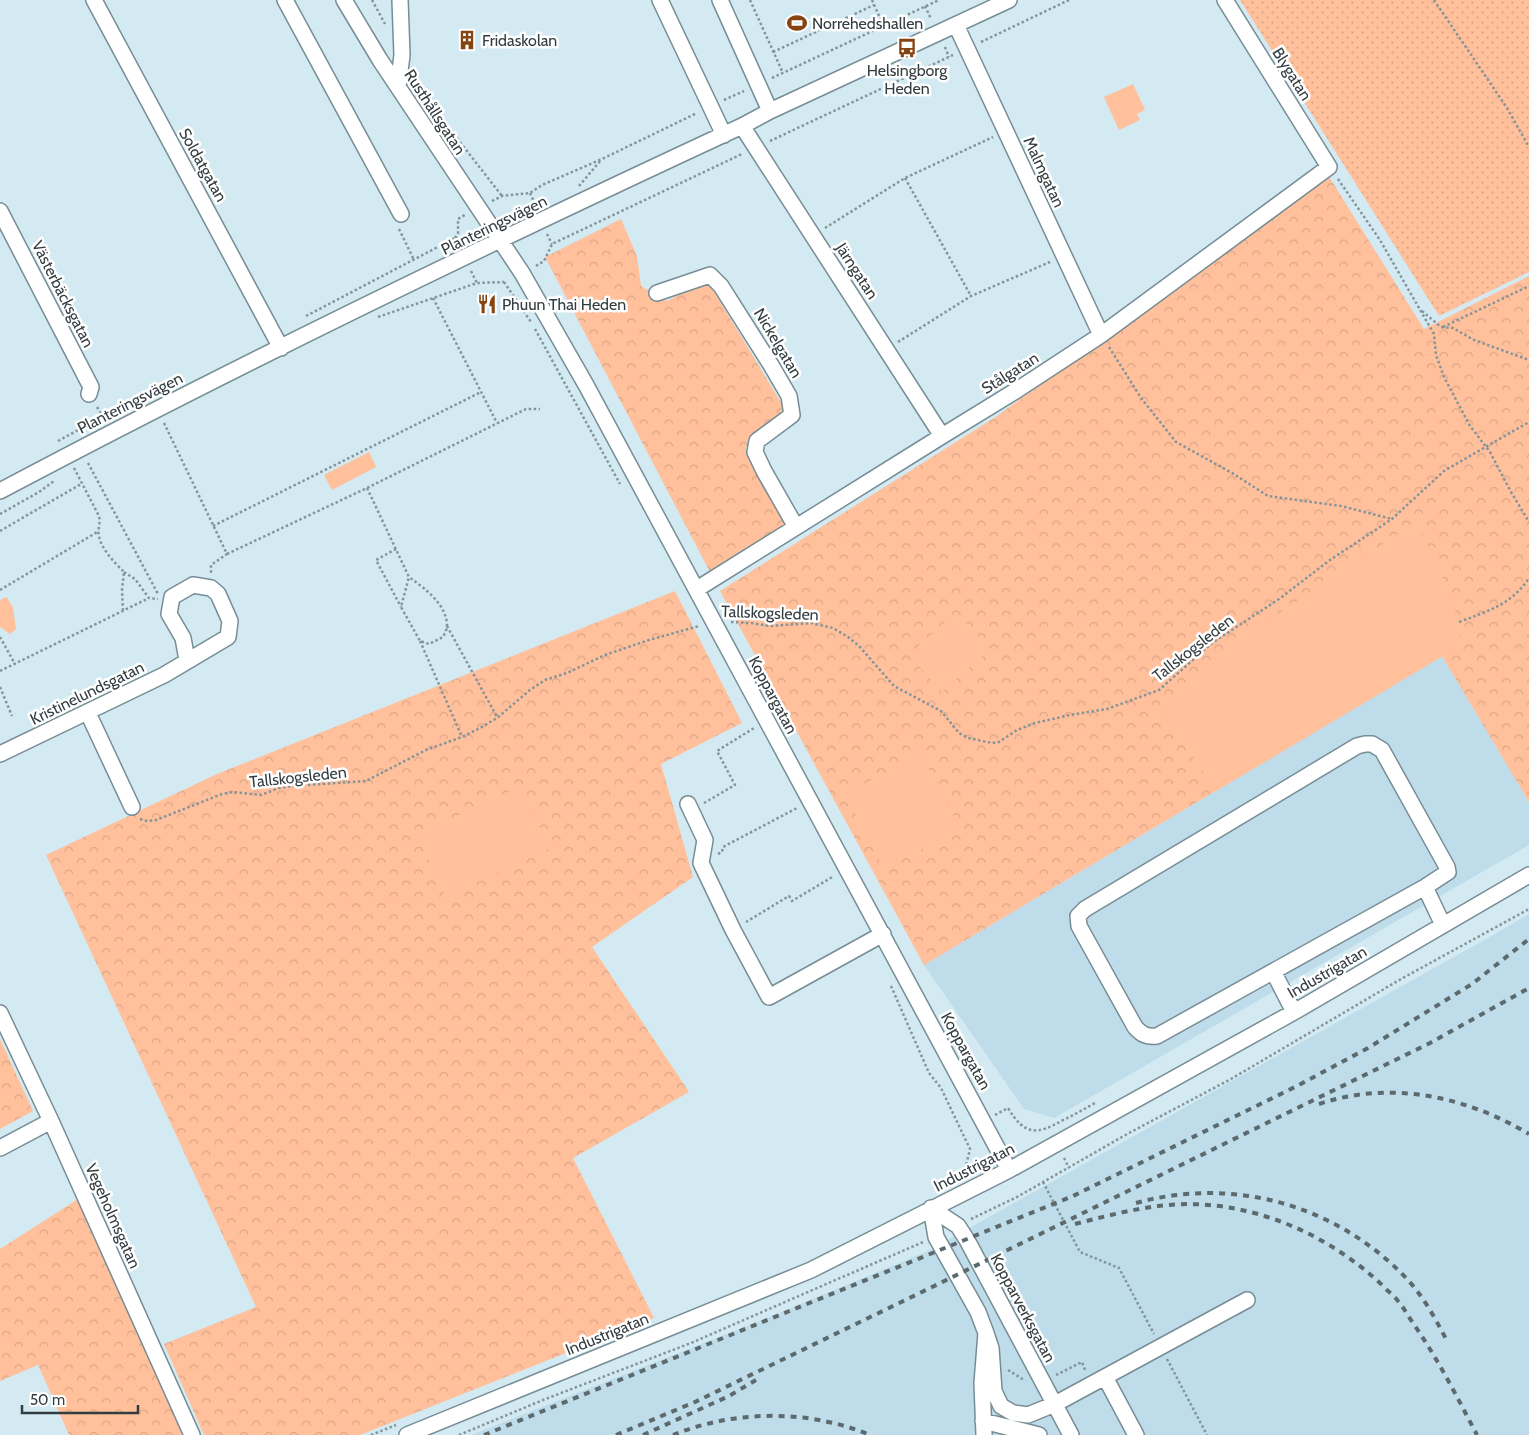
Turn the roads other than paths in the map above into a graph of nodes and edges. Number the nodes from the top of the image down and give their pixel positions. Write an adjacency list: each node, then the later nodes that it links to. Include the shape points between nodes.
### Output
1 (94, 0): 20 (street, Soldatgatan)
2 (285, 0): 16 (street)
3 (344, 0): 10 (street, Rusthållsgatan)
4 (400, 0): 10 (street, via 402,55)
5 (660, 0): 13 (street)
6 (720, 0): 11 (street)
7 (1009, 0): 9 (street, Planteringsvägen)
8 (1225, 0): 14 (street, Blygatan)
9 (956, 25): 11 (street, Planteringsvägen); 19 (street, Malmgatan)
10 (398, 87): 17 (street, Rusthållsgatan)
11 (770, 110): 12 (street, Planteringsvägen)
12 (742, 126): 13 (street, Planteringsvägen); 22 (street, Järngatan)
13 (724, 135): 17 (street, Planteringsvägen)
14 (1329, 167): 19 (street, Stålgatan)
15 (0, 211): 21 (street, Västerbäcksgatan, via 91,387)
16 (401, 214)
17 (501, 240): 20 (street, Planteringsvägen); 25 (street, Koppargatan, via 582,376)
18 (657, 293): 24 (street, Nickelgatan, via 710,275 722,286 771,365 789,396 792,415 758,441 755,452)
19 (1101, 335): 22 (street, Stålgatan)
20 (280, 348): 23 (street, Planteringsvägen)
21 (89, 394)
22 (942, 436): 24 (street, Stålgatan)
23 (0, 491)
24 (796, 527): 25 (street, Stålgatan)
25 (696, 590): 34 (street, Koppargatan)
26 (188, 660): 26 (street, Kristinelundsgatan, via 228,637 230,620 218,594 211,588 193,584 172,597 168,614 183,638); 27 (street, Kristinelundsgatan)
27 (88, 713): 28 (street, Kristinelundsgatan); 29 (street)
28 (0, 754)
29 (132, 807)
30 (689, 807): 34 (street, via 705,840 702,863 769,997)
31 (1529, 875): 33 (street, Industrigatan)
32 (1425, 887): 33 (street); 35 (street); 35 (street, via 1445,875 1447,867 1382,750 1365,744 1078,916 1079,926 1135,1027 1147,1036 1158,1036)
33 (1443, 926): 36 (street, Industrigatan)
34 (883, 934): 40 (street, Koppargatan)
35 (1274, 972): 36 (street)
36 (1294, 1012): 40 (street, Industrigatan)
37 (0, 1013): 38 (street, Vegeholmsgatan)
38 (51, 1121): 39 (street); 48 (street, Vegeholmsgatan)
39 (0, 1148)
40 (1010, 1170): 41 (street, Industrigatan)
41 (931, 1208): 43 (street, via 936,1237 978,1312); 45 (street, Kopparverksgatan, via 958,1226 967,1240); 47 (street, Industrigatan, via 811,1270)
42 (1247, 1300): 44 (street)
43 (986, 1333): 45 (street, via 994,1391 1001,1406 1013,1413 1028,1415); 46 (street, via 982,1383)
44 (1105, 1377): 45 (street); 51 (street)
45 (1054, 1404): 50 (street, Kopparverksgatan)
46 (984, 1428): 49 (street)
47 (402, 1430)
48 (192, 1435)
49 (1039, 1435)
50 (1071, 1435)
51 (1136, 1435)

